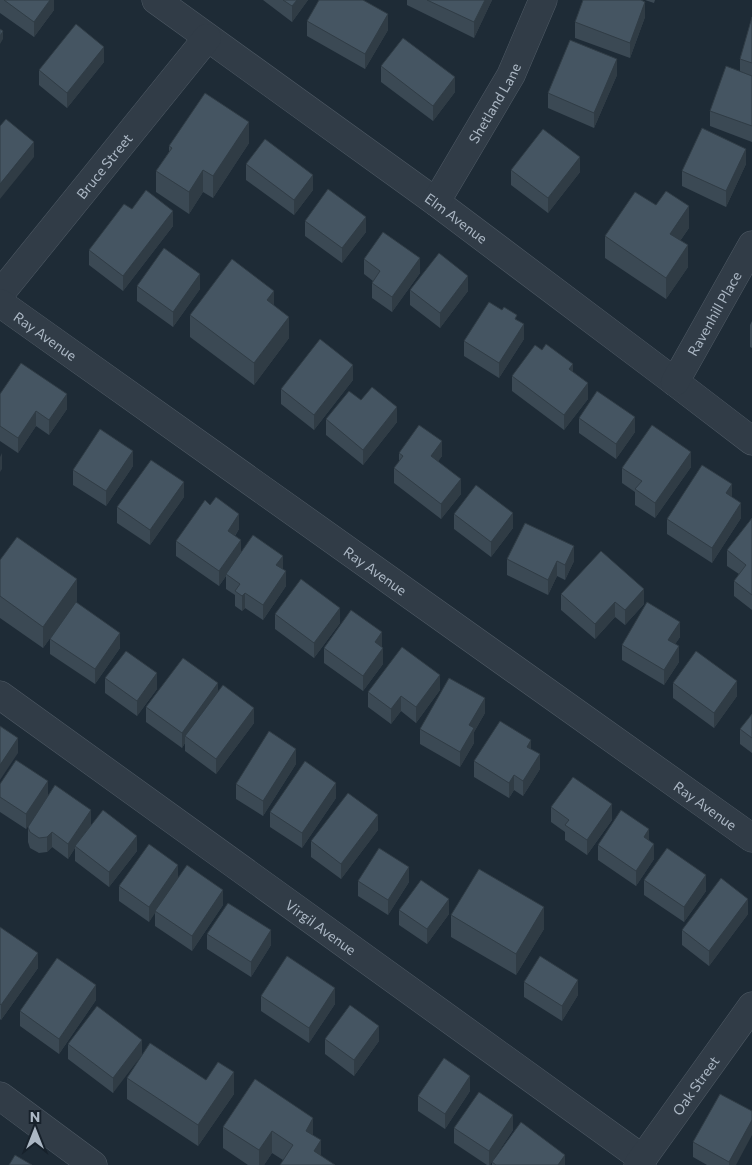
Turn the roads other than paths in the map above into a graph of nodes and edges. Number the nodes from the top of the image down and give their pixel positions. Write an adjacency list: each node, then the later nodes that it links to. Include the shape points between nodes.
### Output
1 (156, 0): 3 (street, Elm Avenue)
2 (543, 0): 4 (street, Shetland Lane, via 511,74)
3 (207, 38): 4 (street, Elm Avenue); 6 (street, Bruce Street)
4 (436, 202): 8 (street, Elm Avenue)
5 (752, 245): 8 (street, Ravenhill Place)
6 (0, 294)
7 (0, 303): 11 (street, Ray Avenue)
8 (675, 382): 9 (street, Elm Avenue)
9 (752, 442)
10 (0, 695): 14 (street, Virgil Avenue)
11 (752, 838)
12 (752, 1006): 14 (street, Oak Street)
13 (0, 1096): 15 (street)
14 (640, 1162)
15 (93, 1165)

